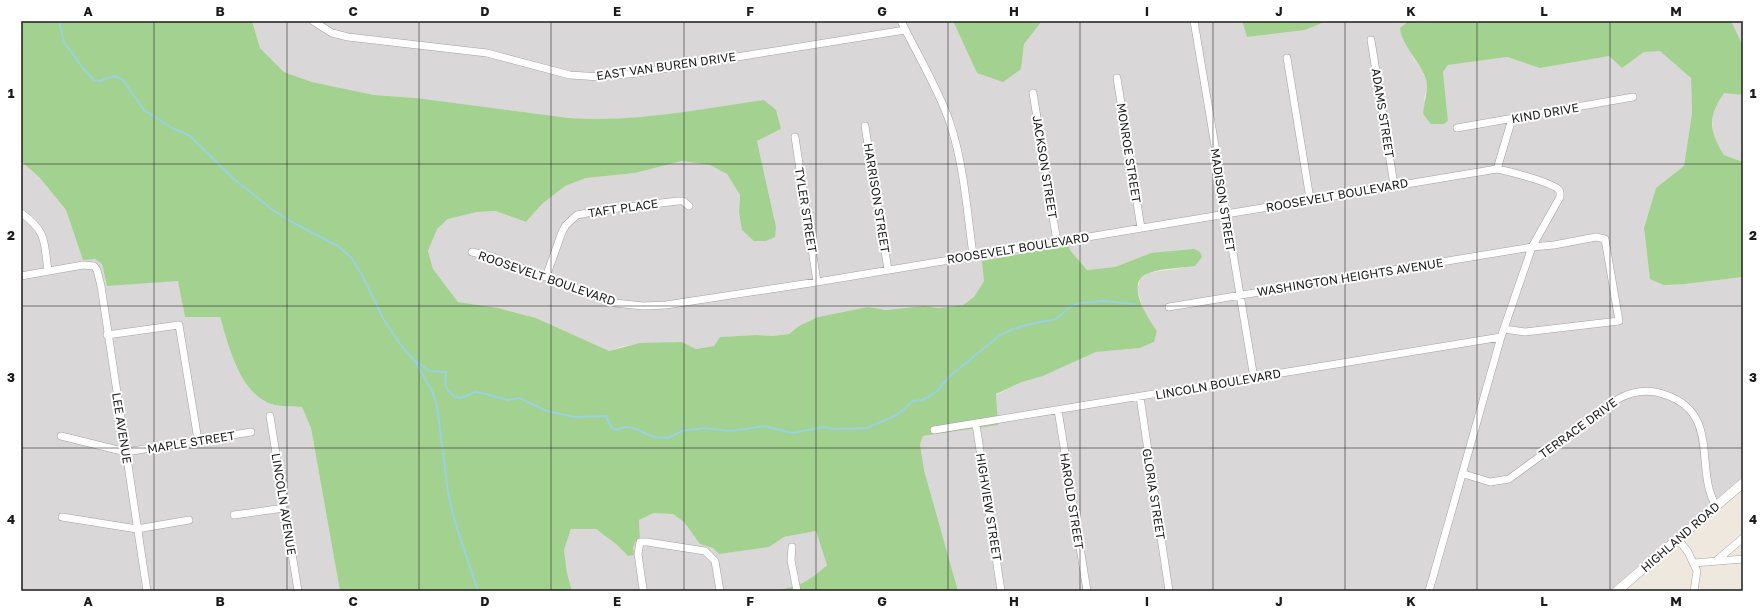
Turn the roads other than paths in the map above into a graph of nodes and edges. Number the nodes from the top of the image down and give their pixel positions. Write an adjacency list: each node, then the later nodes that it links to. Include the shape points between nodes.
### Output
1 (313, 21): 4 (street, EAST VAN BUREN DRIVE, via 332,33 348,38 487,52 570,75 590,77 637,73)
2 (901, 21): 4 (street)
3 (1194, 21): 19 (street, MADISON STREET)
4 (905, 30): 24 (street, via 943,106 954,136)
5 (1371, 40): 15 (street, ADAMS STREET)
6 (1287, 58): 16 (street)
7 (1117, 78): 20 (street, MONROE STREET)
8 (1033, 93): 21 (street, JACKSON STREET)
9 (1633, 97): 10 (street, KIND DRIVE)
10 (1512, 119): 12 (street, KIND DRIVE); 14 (street)
11 (865, 126): 25 (street, HARRISON STREET)
12 (1457, 128)
13 (795, 137): 29 (street, TYLER STREET)
14 (1497, 169): 15 (street, ROOSEVELT BOULEVARD); 22 (street, ROOSEVELT BOULEVARD, via 1553,186 1560,192 1560,197)
15 (1394, 185): 16 (street, ROOSEVELT BOULEVARD)
16 (1310, 199): 19 (street, ROOSEVELT BOULEVARD)
17 (689, 206): 28 (street, TAFT PLACE, via 683,201 678,201 577,215 566,224)
18 (21, 213): 26 (street, via 40,229)
19 (1226, 215): 20 (street, ROOSEVELT BOULEVARD); 30 (street, MADISON STREET)
20 (1141, 228): 21 (street, ROOSEVELT BOULEVARD)
21 (1057, 242): 24 (street, ROOSEVELT BOULEVARD)
22 (1532, 247): 30 (street, WASHINGTON HEIGHTS AVENUE); 32 (street); 32 (street, WASHINGTON HEIGHTS AVENUE, via 1596,237 1604,240 1619,321 1525,332)
23 (472, 252): 28 (street, ROOSEVELT BOULEVARD)
24 (974, 255): 25 (street, ROOSEVELT BOULEVARD)
25 (888, 270): 29 (street, ROOSEVELT BOULEVARD)
26 (48, 271): 27 (street); 33 (street, LEE AVENUE, via 83,265 94,266 101,286)
27 (21, 276)
28 (546, 277): 29 (street, ROOSEVELT BOULEVARD, via 615,302 643,306 666,305)
29 (817, 282)
30 (1239, 295): 31 (street, WASHINGTON HEIGHTS AVENUE); 35 (street, MADISON STREET)
31 (1169, 307)
32 (1504, 329): 34 (street)
33 (107, 335): 43 (street, via 179,325); 44 (street, LEE AVENUE)
34 (1501, 337): 35 (street, LINCOLN BOULEVARD); 45 (street)
35 (1254, 378): 36 (street, LINCOLN BOULEVARD)
36 (1140, 398): 37 (street, LINCOLN BOULEVARD); 66 (street, GLORIA STREET)
37 (1058, 410): 39 (street, LINCOLN BOULEVARD); 65 (street, HAROLD STREET)
38 (270, 416): 48 (street, LINCOLN AVENUE)
39 (976, 424): 40 (street, LINCOLN BOULEVARD); 64 (street, HIGHVIEW STREET)
40 (934, 430)
41 (251, 432): 43 (street, MAPLE STREET)
42 (61, 436): 44 (street, MAPLE STREET)
43 (198, 440): 44 (street, MAPLE STREET)
44 (126, 452): 52 (street, LEE AVENUE)
45 (1464, 474): 47 (street, TERRACE DRIVE, via 1490,482 1509,478 1618,399 1636,392 1656,392 1680,401 1699,423 1705,446 1709,492); 67 (street)
46 (1743, 483): 47 (street, HIGHLAND ROAD)
47 (1716, 506): 54 (street, HIGHLAND ROAD)
48 (284, 508): 49 (street); 61 (street, LINCOLN AVENUE)
49 (234, 515)
50 (62, 517): 52 (street)
51 (189, 520): 52 (street)
52 (137, 529): 60 (street, LEE AVENUE)
53 (1743, 538): 57 (street)
54 (1678, 539): 58 (street); 68 (street, HIGHLAND ROAD)
55 (792, 547): 63 (street, via 791,560)
56 (1743, 559): 57 (street)
57 (1717, 560): 58 (street)
58 (1694, 563): 69 (street, via 1697,573)
59 (643, 589): 62 (street, via 638,554 640,542 705,551 715,561)
60 (147, 591)
61 (298, 591)
62 (720, 591)
63 (797, 591)
64 (1002, 591)
65 (1087, 591)
66 (1169, 591)
67 (1429, 591)
68 (1617, 591)
69 (1694, 591)

